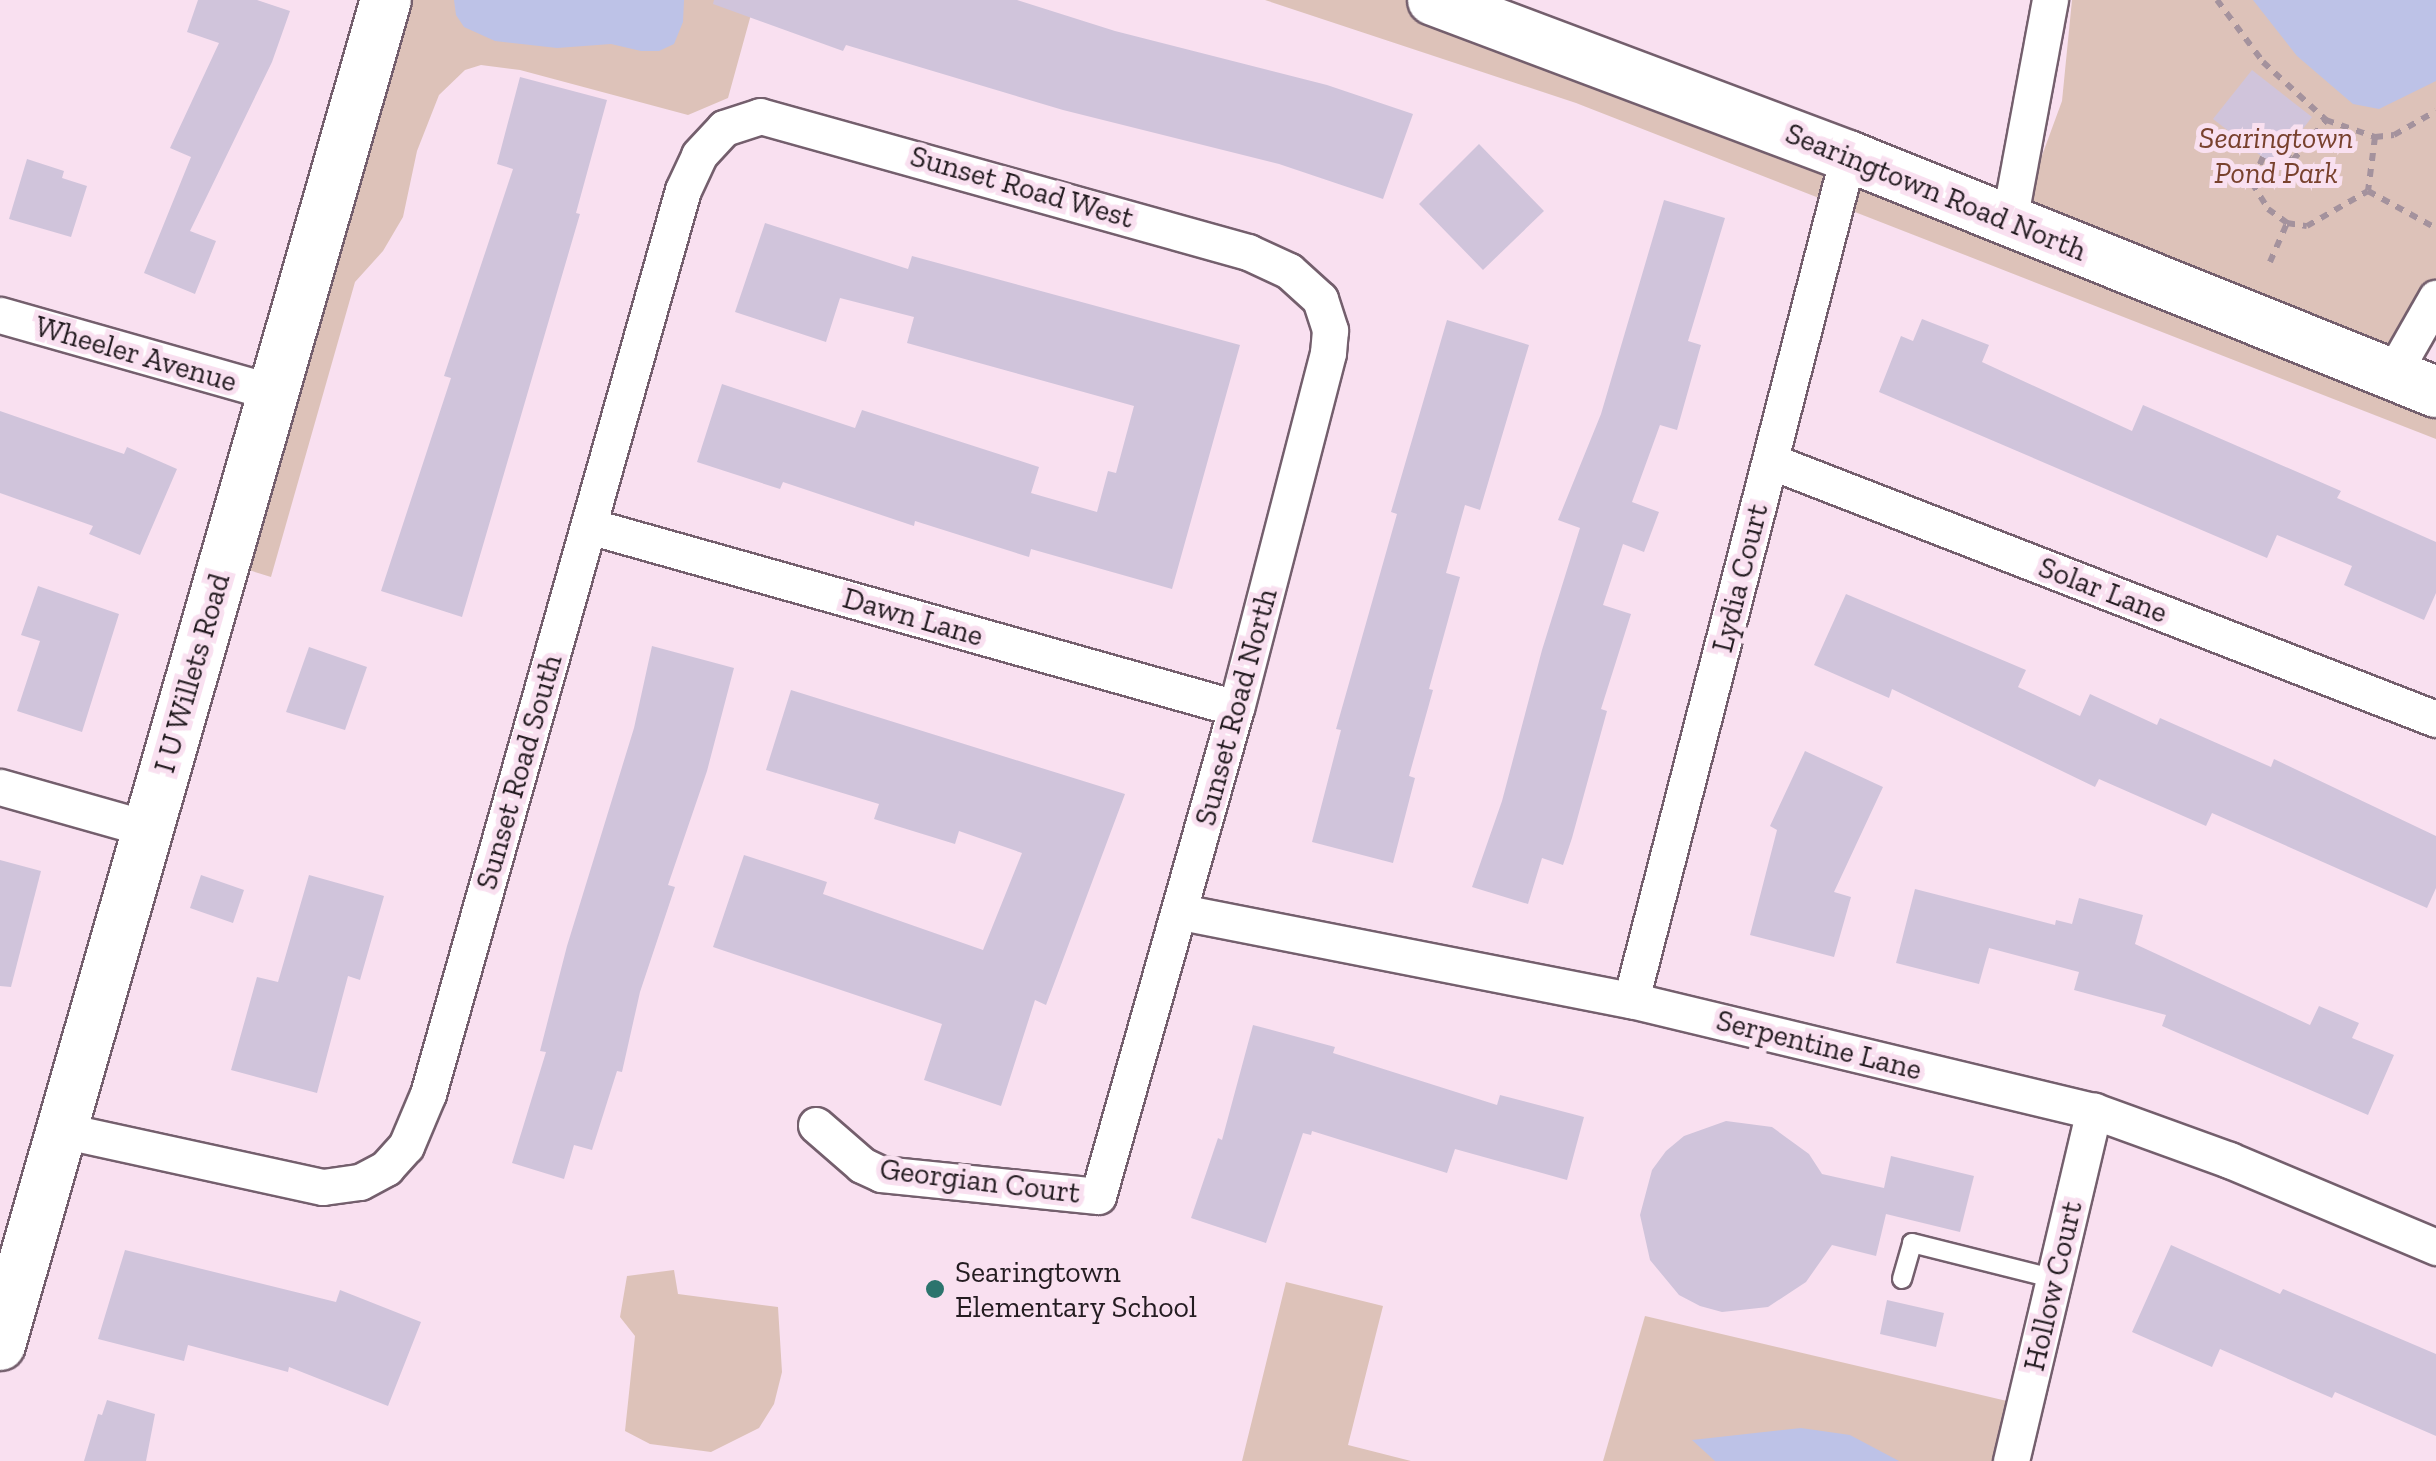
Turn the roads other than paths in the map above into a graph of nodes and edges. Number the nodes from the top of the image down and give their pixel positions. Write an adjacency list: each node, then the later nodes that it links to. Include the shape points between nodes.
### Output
1 (386, 0): 11 (main road, I U Willets Road)
2 (1433, 0): 5 (main road, Searingtown Road North)
3 (2050, 0): 6 (street)
4 (796, 123): 7 (street, Sunset Road West); 13 (street, Sunset Road South, via 742,120 724,128 700,155 683,190)
5 (1848, 156): 6 (main road, Searingtown Road North); 12 (street, Lydia Court)
6 (2010, 220): 10 (main road, Searingtown Road North)
7 (1248, 252): 14 (street, Sunset Road North, via 1289,271 1320,299 1330,330)
8 (2436, 298): 10 (street)
9 (0, 315): 11 (street, Wheeler Avenue)
10 (2414, 383)
11 (272, 392): 17 (main road, I U Willets Road)
12 (1770, 461): 15 (street, Solar Lane); 19 (street, Lydia Court)
13 (589, 526): 14 (street, Dawn Lane); 22 (street, Sunset Road South, via 422,1115 406,1146 360,1182 323,1186)
14 (1236, 708): 18 (street, Sunset Road North)
15 (2436, 718)
16 (0, 787): 17 (street)
17 (148, 829): 22 (main road, I U Willets Road)
18 (1181, 912): 19 (street, Serpentine Lane); 23 (street, Sunset Road North)
19 (1631, 1000): 20 (street, Serpentine Lane)
20 (2094, 1111): 24 (street, Serpentine Lane); 27 (street, Hollow Court)
21 (816, 1125): 23 (street, Georgian Court, via 882,1174)
22 (60, 1130): 25 (main road, I U Willets Road)
23 (1098, 1196)
24 (2436, 1247)
25 (12, 1258): 28 (main road, I U Willets Road)
26 (1902, 1278): 27 (lane, via 1912,1243)
27 (2055, 1278): 29 (street, Hollow Court)
28 (0, 1345)
29 (2011, 1461)

